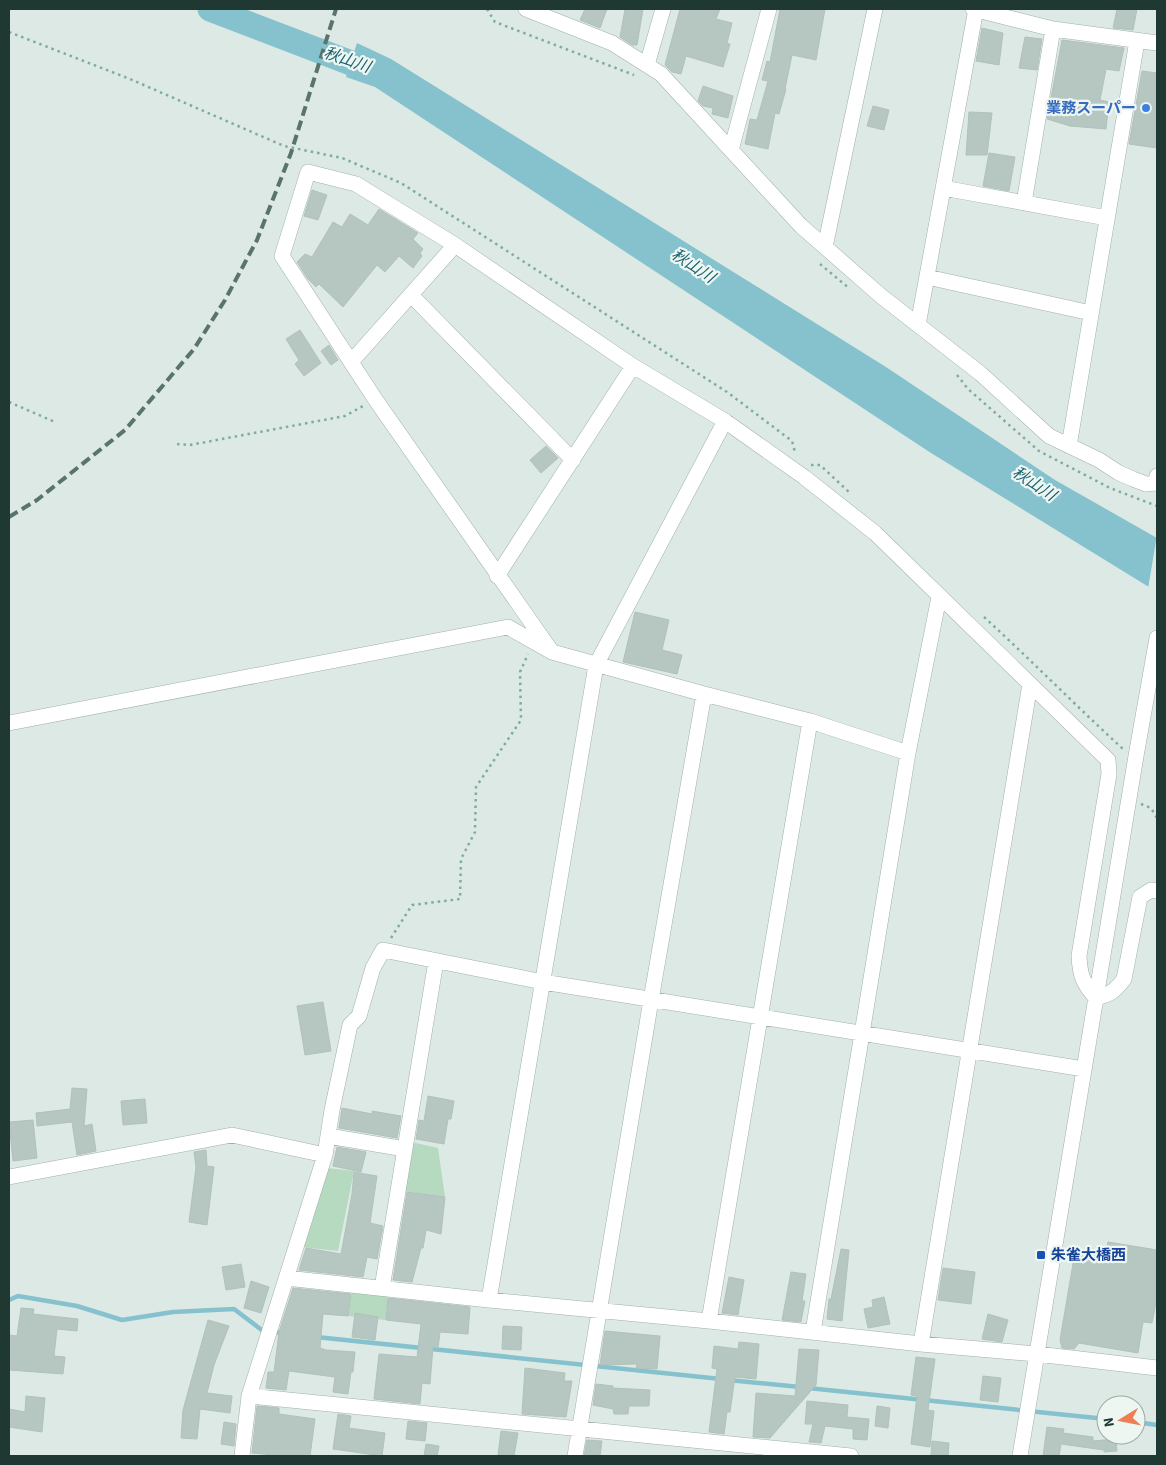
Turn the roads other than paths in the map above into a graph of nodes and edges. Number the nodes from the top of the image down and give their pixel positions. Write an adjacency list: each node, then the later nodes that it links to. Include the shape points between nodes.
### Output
1 (526, 9): 9 (street, via 612,43)
2 (663, 9): 9 (street)
3 (769, 9): 10 (street)
4 (875, 9): 15 (street)
5 (975, 9): 6 (street); 11 (street)
6 (1053, 29): 7 (street); 12 (street)
7 (1137, 41): 8 (street); 13 (street)
8 (1157, 43)
9 (644, 71): 10 (street, via 661,74)
10 (731, 150): 15 (street, via 801,226)
11 (943, 188): 12 (street); 16 (street)
12 (1024, 203): 13 (street)
13 (1107, 218): 18 (street)
14 (455, 245): 17 (street); 20 (street, via 356,184 308,172 282,256); 21 (street)
15 (825, 247): 19 (street)
16 (927, 277): 18 (street); 19 (street)
17 (412, 295): 20 (street); 24 (street)
18 (1091, 313): 23 (street)
19 (918, 325): 23 (street, via 981,374 1049,436)
20 (351, 362): 26 (street)
21 (633, 366): 22 (street); 24 (street)
22 (725, 421): 27 (street, via 875,533); 30 (street)
23 (1069, 446): 25 (street, via 1146,484 1156,483)
24 (573, 460): 26 (street)
25 (1157, 476)
26 (497, 576): 29 (street)
27 (939, 597): 31 (street); 35 (street)
28 (1157, 638): 39 (street)
29 (552, 652): 30 (street); 34 (street, via 508,627)
30 (596, 665): 32 (street); 38 (street)
31 (1030, 684): 39 (street, via 1108,760 1109,774 1079,956 1080,972); 43 (street)
32 (704, 694): 33 (street); 40 (street)
33 (810, 721): 35 (street); 41 (street)
34 (9, 723)
35 (908, 753): 42 (street)
36 (1157, 891): 39 (street, via 1151,890 1140,897 1124,979 1116,990)
37 (436, 961): 38 (street); 45 (street, via 383,950 373,968 360,1016 350,1025); 46 (street)
38 (542, 982): 40 (street); 51 (street)
39 (1096, 998): 44 (street)
40 (651, 1000): 41 (street); 52 (street)
41 (760, 1016): 42 (street); 53 (street)
42 (863, 1033): 43 (street); 54 (street)
43 (968, 1051): 44 (street); 55 (street)
44 (1084, 1069): 56 (street)
45 (328, 1136): 46 (street); 47 (street)
46 (405, 1149): 50 (street)
47 (325, 1155): 48 (street, via 232,1135); 49 (street)
48 (9, 1177)
49 (286, 1278): 50 (street); 58 (street)
50 (382, 1288): 51 (street)
51 (489, 1300): 52 (street)
52 (600, 1311): 53 (street); 59 (street)
53 (709, 1321): 54 (street)
54 (813, 1332): 55 (street)
55 (920, 1344): 56 (street)
56 (1037, 1354): 57 (street); 63 (street)
57 (1157, 1368)
58 (249, 1396): 59 (street); 60 (street)
59 (580, 1428): 61 (street); 62 (street)
60 (242, 1456)
61 (575, 1456)
62 (851, 1456)
63 (1020, 1456)

